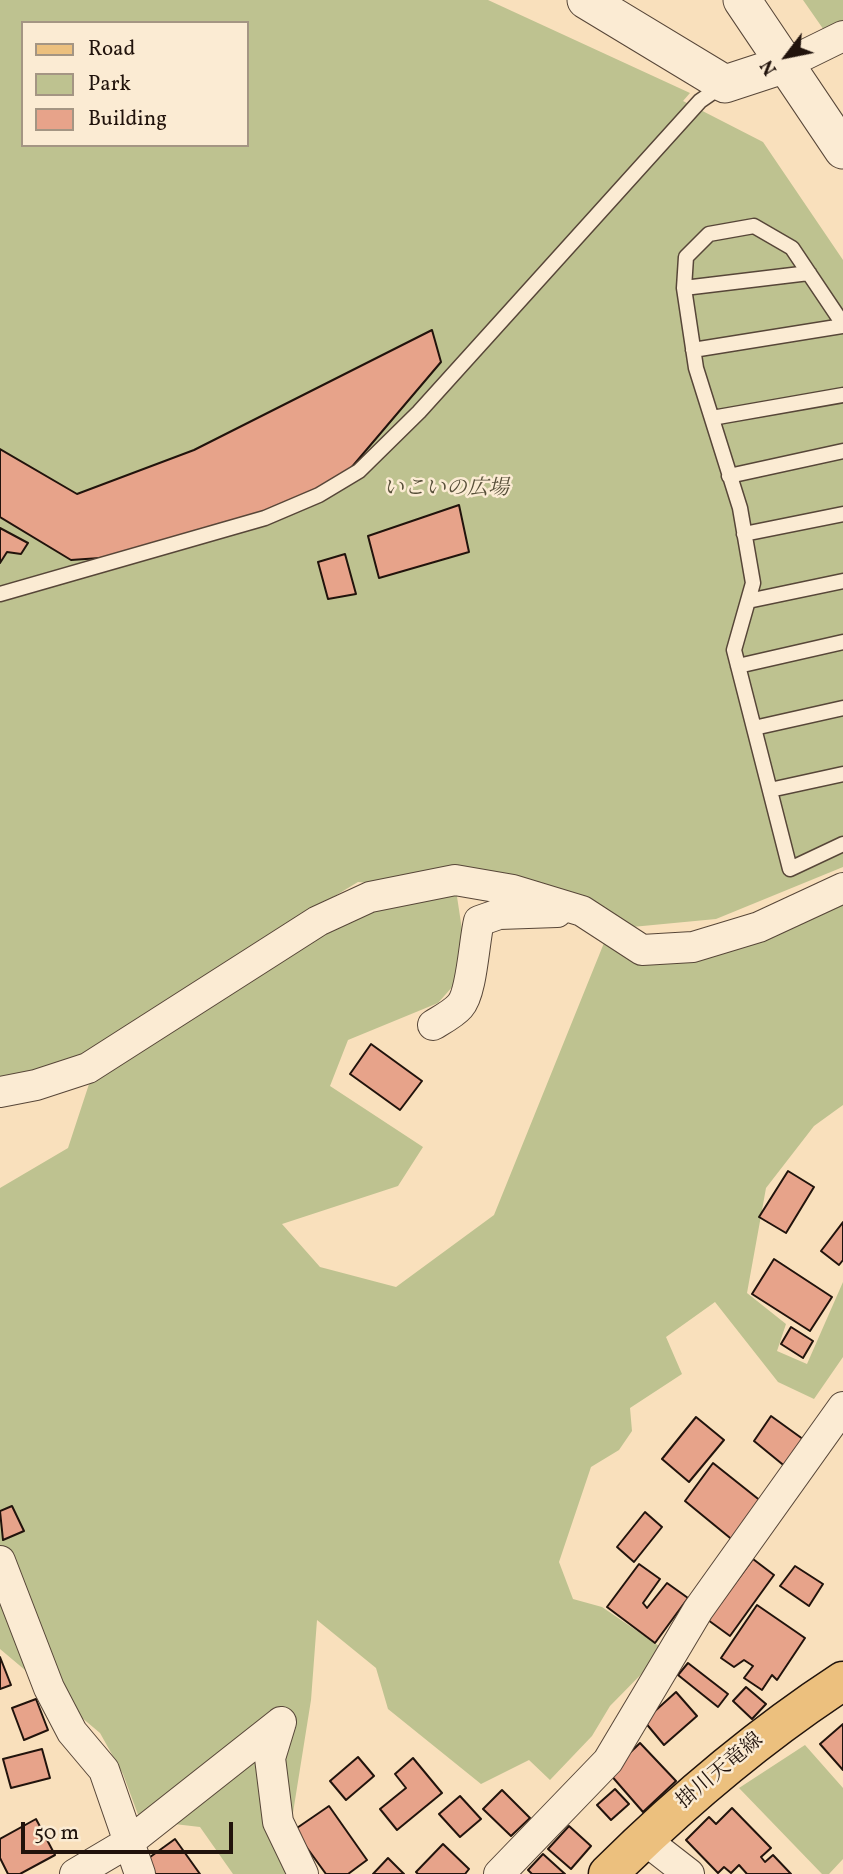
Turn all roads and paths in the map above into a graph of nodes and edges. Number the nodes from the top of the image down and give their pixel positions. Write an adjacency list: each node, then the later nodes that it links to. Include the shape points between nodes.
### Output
1 (586, 0): 5 (street)
2 (742, 0): 4 (street)
3 (843, 36): 4 (street)
4 (786, 64): 5 (street); 6 (street)
5 (725, 84): 18 (lane, via 701,101 419,412 359,471 319,495 265,518)
6 (843, 150)
7 (809, 273): 8 (lane); 8 (lane, via 792,248 754,226 709,234 687,257); 9 (lane)
8 (684, 288): 10 (lane)
9 (843, 325): 10 (lane)
10 (693, 349): 12 (lane)
11 (843, 396): 12 (lane)
12 (712, 418): 14 (lane)
13 (843, 451): 14 (lane)
14 (729, 476): 16 (lane)
15 (843, 514): 16 (lane)
16 (744, 534): 19 (lane, via 753,583)
17 (843, 581): 19 (lane)
18 (0, 594)
19 (748, 601): 21 (lane, via 734,650)
20 (843, 642): 21 (lane)
21 (738, 666): 23 (lane)
22 (843, 708): 23 (lane)
23 (754, 728): 25 (lane)
24 (843, 774): 25 (lane)
25 (770, 790): 26 (lane, via 790,869)
26 (843, 844)
27 (843, 888): 28 (street, via 759,927 693,947 642,950)
28 (582, 911): 29 (street, via 499,914 478,921 472,979 461,1006); 30 (street, via 513,890 455,880 370,897 318,921 88,1068)
29 (433, 1026)
30 (0, 1092)
31 (843, 1407): 36 (street, via 698,1610 608,1761)
32 (0, 1561): 35 (street, via 49,1688 72,1732 104,1770)
33 (843, 1681): 34 (main road, 掛川天竜線, via 717,1773)
34 (644, 1839): 40 (main road, 掛川天竜線); 41 (street)
35 (129, 1842): 37 (street); 38 (street); 39 (street, via 281,1722 270,1758 278,1822)
36 (511, 1870)
37 (75, 1874)
38 (140, 1874)
39 (303, 1874)
40 (608, 1874)
41 (689, 1874)

